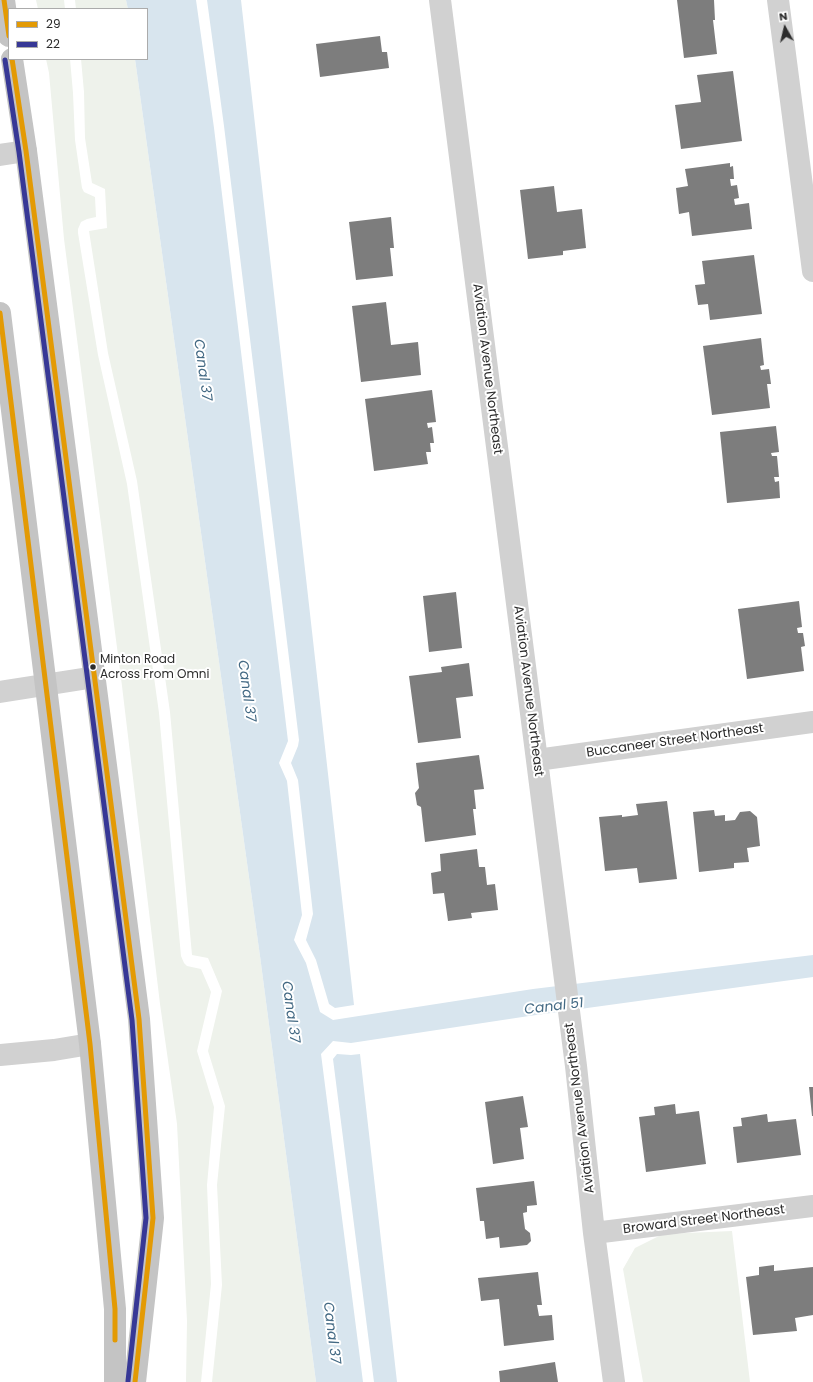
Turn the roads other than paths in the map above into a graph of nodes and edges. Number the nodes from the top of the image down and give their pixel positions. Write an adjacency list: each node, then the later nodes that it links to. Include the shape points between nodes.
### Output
1 (4, 0): 4 (main road)
2 (440, 0): 14 (street, Aviation Avenue Northeast)
3 (778, 0): 8 (street)
4 (8, 29)
5 (12, 60): 6 (main road)
6 (26, 151): 7 (street); 10 (main road)
7 (0, 155)
8 (813, 271)
9 (0, 313): 11 (main road)
10 (95, 677): 11 (street); 20 (main road, via 139,1019 153,1218)
11 (46, 685): 12 (street); 15 (main road)
12 (0, 692)
13 (813, 722): 14 (street, Buccaneer Street Northeast)
14 (537, 760): 18 (street, Aviation Avenue Northeast, via 575,1058)
15 (90, 1044): 16 (street); 19 (main road, via 115,1309)
16 (0, 1055)
17 (813, 1206): 18 (street, Broward Street Northeast)
18 (594, 1233): 21 (street, Aviation Avenue Northeast)
19 (115, 1382)
20 (135, 1382)
21 (614, 1382)

